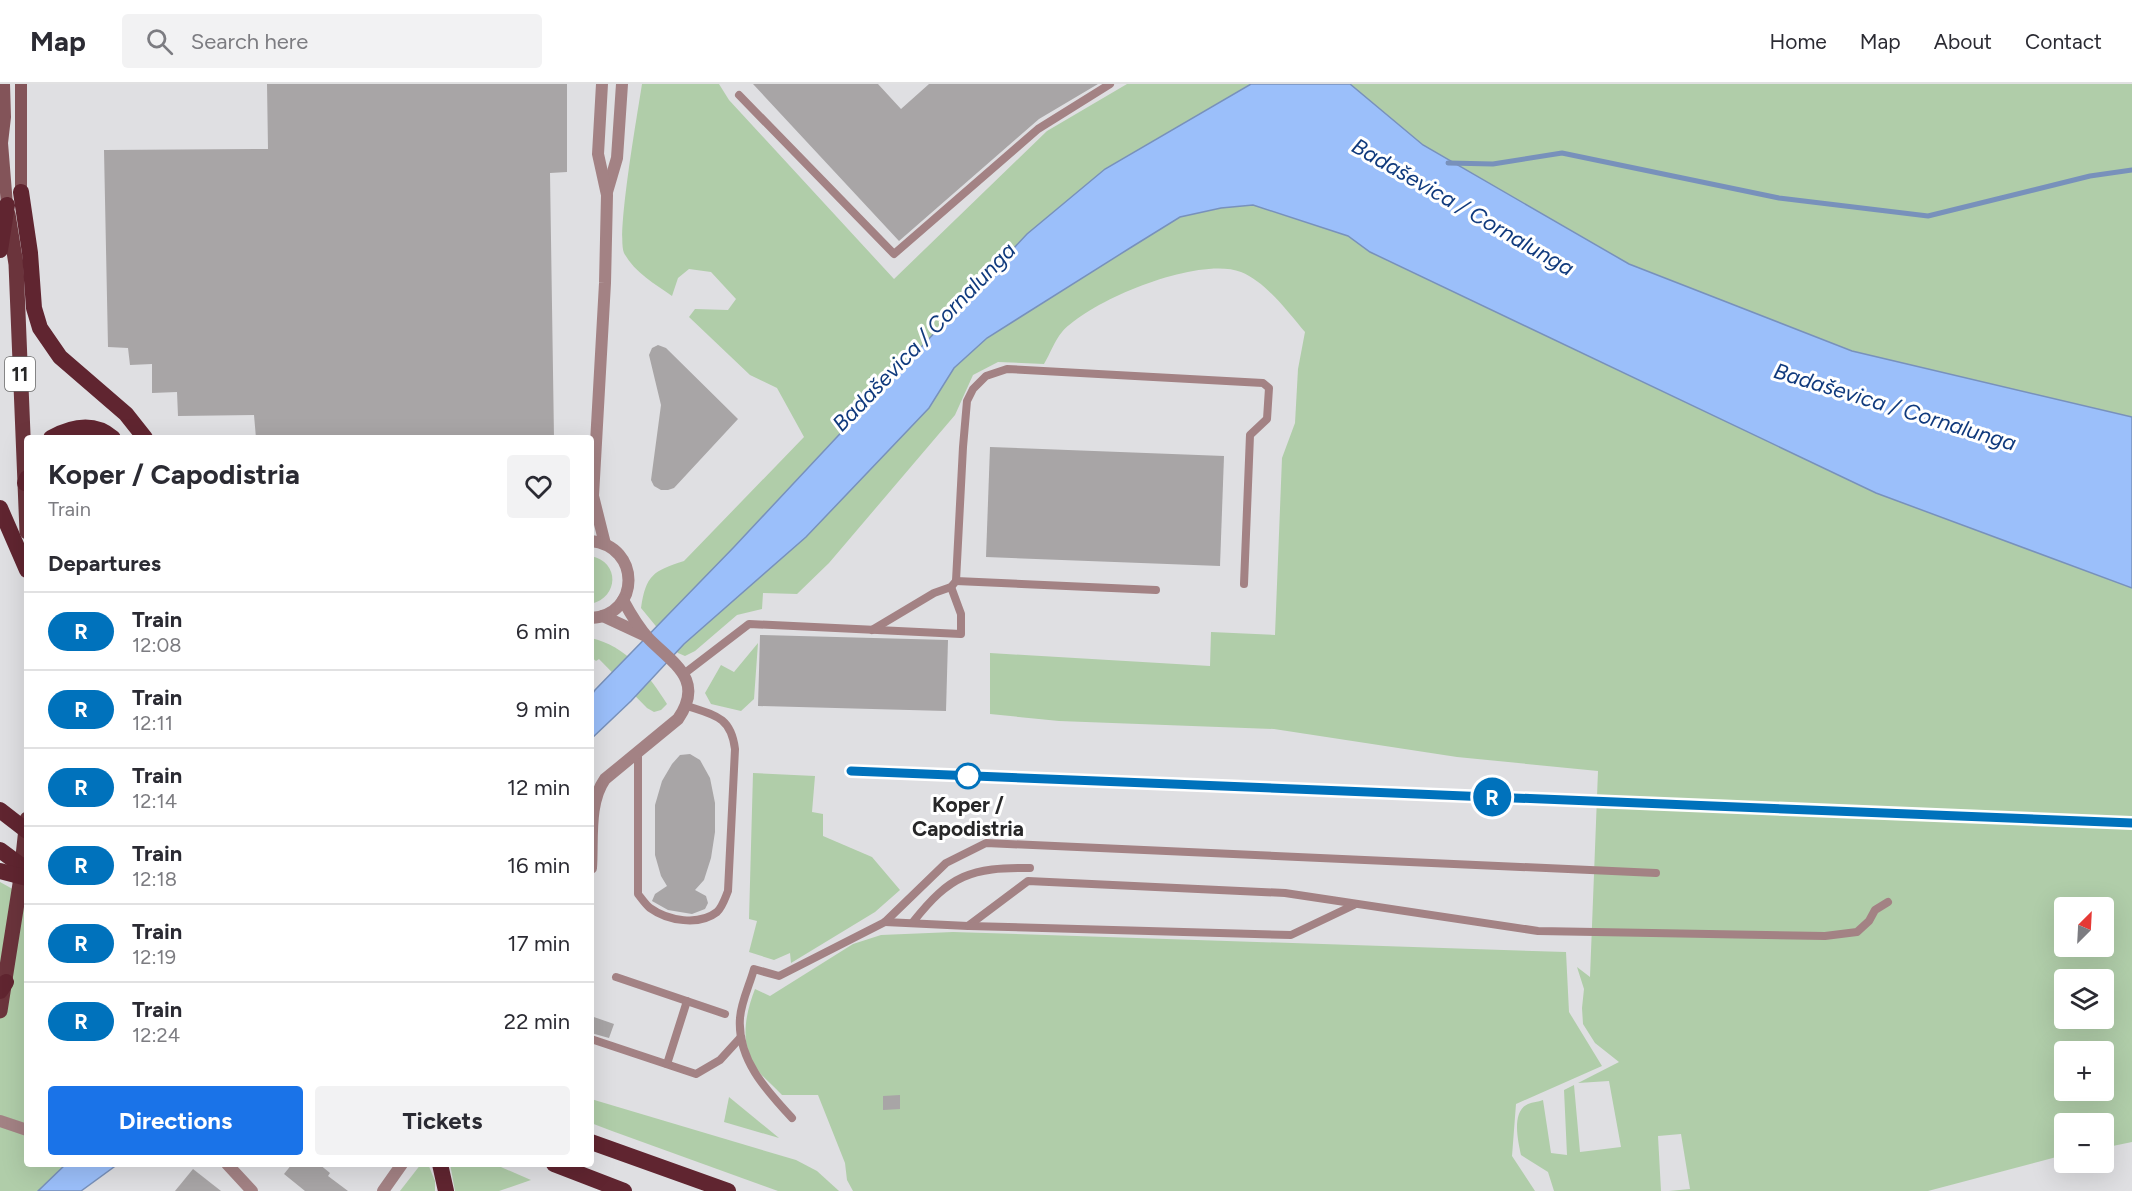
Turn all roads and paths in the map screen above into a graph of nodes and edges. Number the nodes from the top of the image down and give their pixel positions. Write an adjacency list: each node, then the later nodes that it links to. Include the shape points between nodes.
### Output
1 (4, 84): 7 (main road)
2 (602, 84): 10 (street, via 598,154)
3 (1110, 84): 6 (lane, via 1038,129 894,254)
4 (22, 86): 9 (main road)
5 (623, 86): 10 (street, via 617,158)
6 (740, 95)
7 (1, 137): 8 (main road)
8 (2, 167): 11 (main road)
9 (21, 192): 13 (main road, 11); 16 (highway, via 34,308 40,328 60,357 126,414)
10 (607, 195): 18 (street)
11 (7, 205): 12 (highway); 13 (main road, 11)
12 (0, 250)
13 (16, 264): 17 (main road, 11)
14 (56, 435): 15 (highway, via 81,427)
15 (107, 435)
16 (143, 435)
17 (24, 438)
18 (594, 458)
19 (594, 506): 22 (street)
20 (0, 508): 23 (highway)
21 (594, 542): 22 (street)
22 (605, 544): 27 (street, via 621,556 628,572)
23 (24, 563)
24 (954, 584): 25 (lane, via 967,400 986,376 1007,369 1263,384 1269,388 1267,420 1251,435); 26 (lane); 29 (lane); 29 (lane, via 961,634)
25 (1244, 584)
26 (1156, 590)
27 (623, 600): 28 (street, via 614,610); 30 (street)
28 (597, 617): 30 (street)
29 (872, 630): 31 (lane, via 749,624)
30 (648, 637): 31 (street)
31 (684, 673): 32 (street)
32 (687, 706): 33 (street); 33 (lane, via 724,721 733,733 735,749 728,891 723,905 698,921 672,918 651,909 638,894)
33 (638, 751): 35 (street, via 606,779)
34 (0, 800): 37 (highway)
35 (594, 807)
36 (0, 810): 38 (highway)
37 (24, 816)
38 (24, 829)
39 (24, 839): 52 (main road)
40 (0, 850): 41 (highway)
41 (24, 868)
42 (1030, 868): 49 (lane, via 975,872 934,895)
43 (0, 871): 45 (highway)
44 (1656, 873): 48 (lane, via 986,843 946,863)
45 (24, 877)
46 (1888, 902): 47 (lane, via 1875,910 1857,933 1825,936 1538,931)
47 (1354, 905): 50 (lane, via 1291,935); 50 (lane, via 1285,893 1028,881)
48 (885, 921): 49 (lane); 56 (lane, via 779,976 754,969 740,1016)
49 (913, 922): 50 (lane)
50 (968, 926)
51 (616, 977): 53 (lane)
52 (3, 987): 54 (main road)
53 (687, 1001): 55 (lane); 58 (lane)
54 (0, 1011)
55 (725, 1014)
56 (741, 1037): 58 (lane, via 720,1060 696,1074); 59 (lane, via 746,1058 760,1081)
57 (594, 1040): 58 (lane)
58 (667, 1065)
59 (792, 1118)
60 (0, 1121): 61 (street)
61 (24, 1129)
62 (594, 1143): 71 (highway)
63 (230, 1167): 67 (street)
64 (400, 1167): 68 (street)
65 (442, 1167): 69 (highway)
66 (562, 1167): 70 (highway)
67 (252, 1191)
68 (383, 1191)
69 (446, 1191)
70 (624, 1191)
71 (728, 1191)

